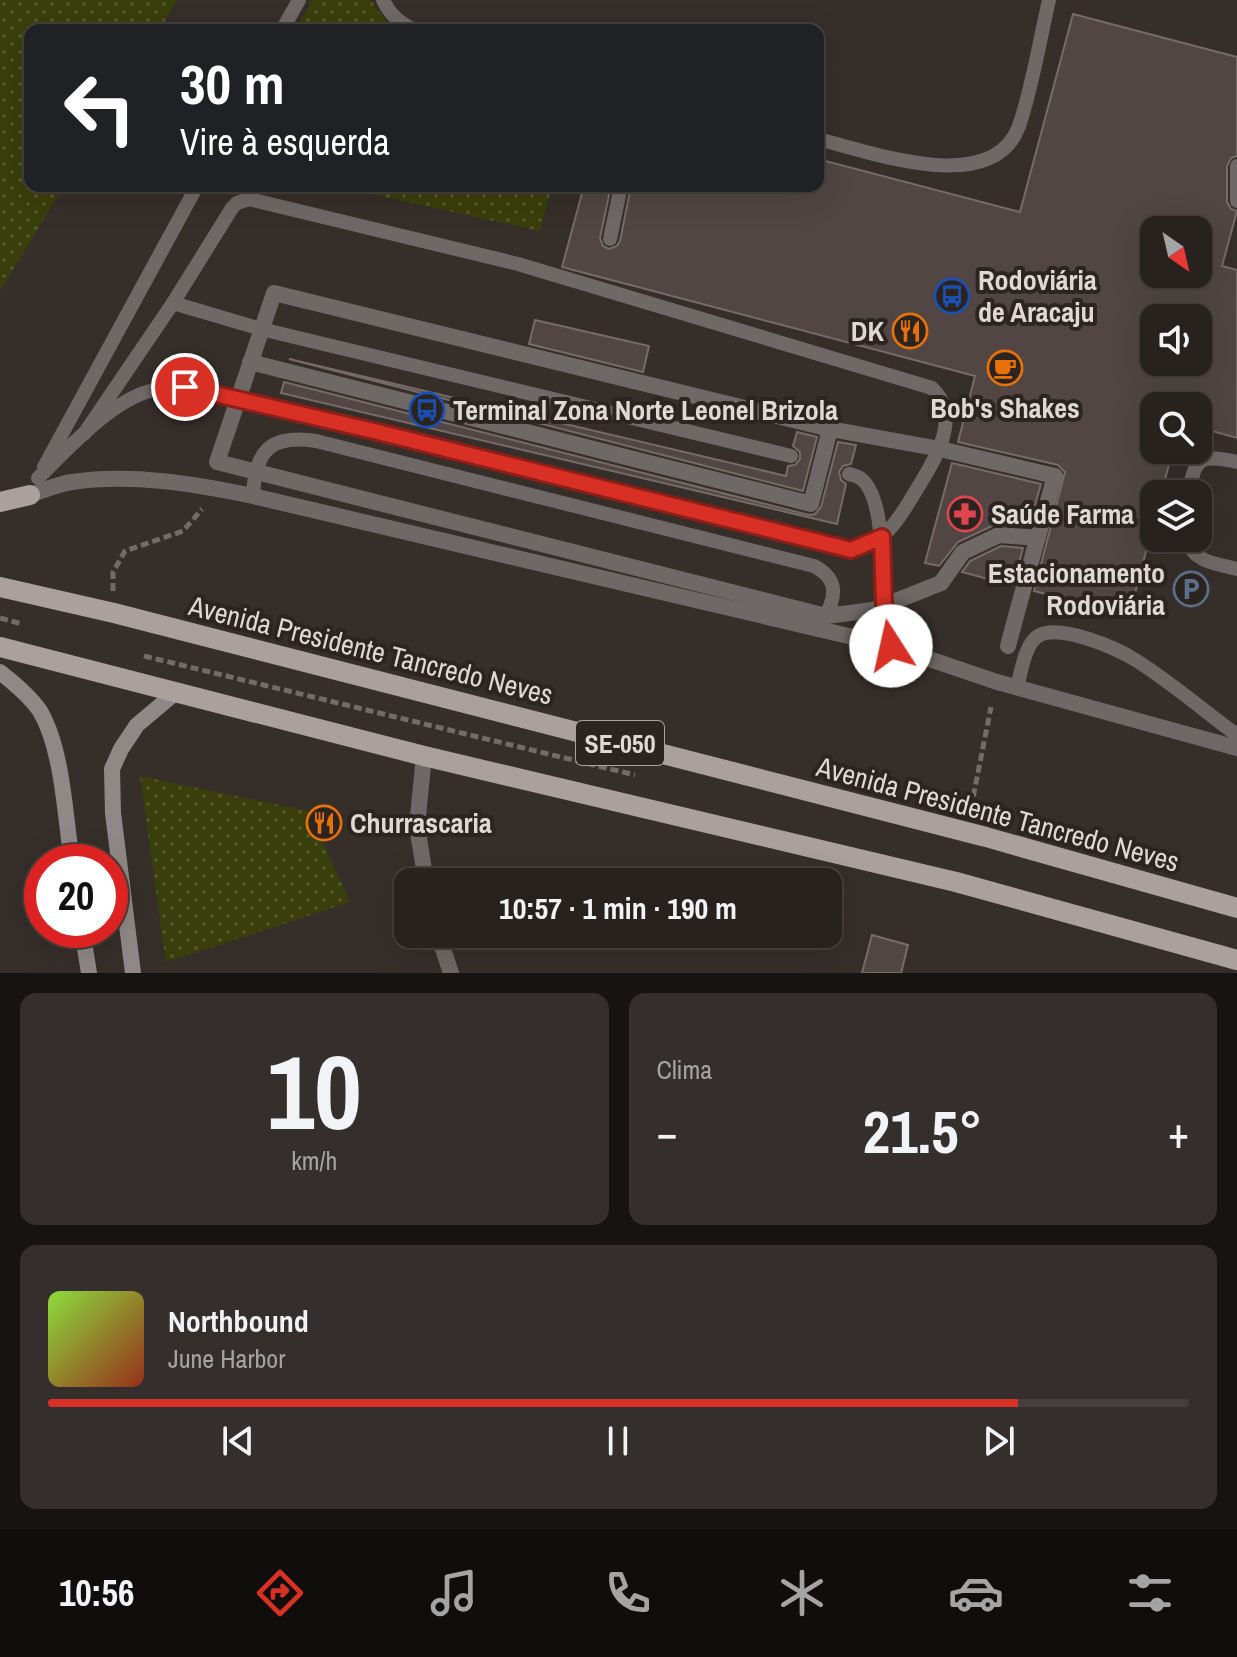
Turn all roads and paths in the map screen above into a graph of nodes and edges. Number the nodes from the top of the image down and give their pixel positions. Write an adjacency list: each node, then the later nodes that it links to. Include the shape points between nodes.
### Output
1 (299, 0): 4 (lane)
2 (383, 0): 5 (lane)
3 (1049, 0): 6 (lane, via 1019,126 1000,153 973,165 919,164)
4 (285, 24)
5 (401, 24)
6 (824, 140)
7 (1237, 166): 10 (lane)
8 (194, 192): 24 (lane)
9 (620, 192): 11 (lane)
10 (1237, 201)
11 (610, 239)
12 (173, 303): 13 (lane); 17 (lane); 18 (lane, via 232,208 249,199 518,264 932,388 945,412)
13 (261, 329): 14 (street); 16 (street, via 274,293); 19 (lane)
14 (250, 362): 15 (street); 16 (street, via 811,504)
15 (238, 400): 17 (lane, via 185,387 153,390 121,405); 21 (street, via 217,462); 28 (lane, via 851,550)
16 (830, 429): 18 (street)
17 (84, 434): 24 (lane)
18 (940, 449): 28 (lane, via 906,508); 29 (street, via 1055,476)
19 (791, 456)
20 (1237, 462): 23 (lane, via 1213,457 1197,463)
21 (256, 472): 25 (lane); 36 (street); 36 (lane, via 262,453 280,440 316,441 803,562 831,579 834,596)
22 (849, 474): 28 (lane, via 870,490)
23 (1191, 480)
24 (34, 487): 25 (street, via 91,480 182,484); 26 (main road)
25 (253, 496): 36 (street)
26 (0, 502)
27 (203, 508): 34 (path, via 183,531 125,551 113,572)
28 (882, 537): 33 (lane)
29 (1038, 538): 33 (street, via 999,535 963,552 941,583); 39 (street)
30 (1192, 552): 31 (lane, via 1200,560)
31 (1237, 569)
32 (0, 587): 34 (main road, Avenida Presidente Tancredo Neves / SE-050)
33 (884, 604): 36 (street); 38 (lane)
34 (114, 613): 53 (main road, Avenida Presidente Tancredo Neves / SE-050, via 986,837)
35 (0, 618): 37 (path)
36 (822, 623): 38 (street)
37 (30, 626)
38 (891, 646): 43 (street)
39 (1008, 646)
40 (0, 647): 44 (main road, SE-050)
41 (137, 654): 49 (path)
42 (0, 672): 51 (street, via 39,710 48,729)
43 (1017, 687): 46 (lane, via 1032,641 1054,630 1136,660); 47 (street)
44 (175, 693): 48 (main road, SE-050); 58 (street, via 137,725 112,769)
45 (991, 707): 50 (path)
46 (1237, 735)
47 (1237, 748)
48 (424, 756): 52 (street, via 417,826); 56 (main road, SE-050, via 956,882)
49 (640, 776)
50 (970, 813)
51 (69, 844)
52 (424, 868)
53 (1237, 908)
54 (85, 948): 57 (street)
55 (443, 948): 59 (street)
56 (1237, 960)
57 (89, 973)
58 (133, 973)
59 (451, 973)

